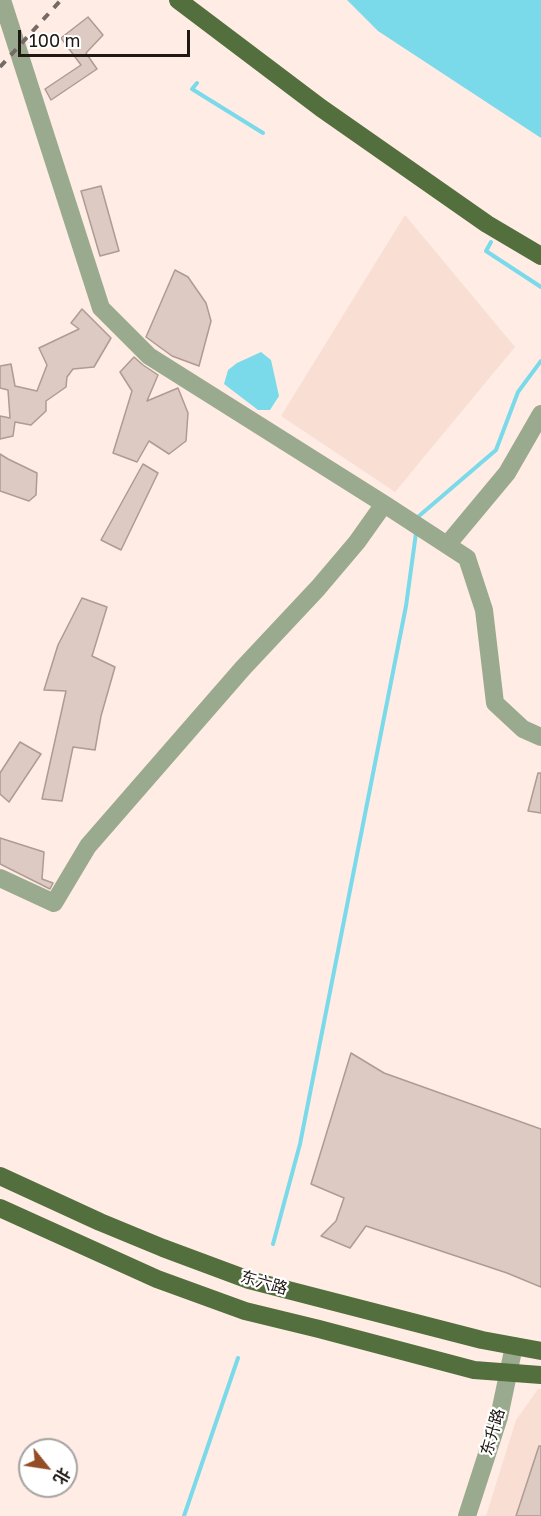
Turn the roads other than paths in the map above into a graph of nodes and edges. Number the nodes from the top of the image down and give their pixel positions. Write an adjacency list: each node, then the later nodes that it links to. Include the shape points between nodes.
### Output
1 (2, 0): 7 (street, via 101,308 149,356)
2 (178, 0): 5 (main road, via 321,108 486,224)
3 (195, 0): 4 (main road, via 326,99)
4 (541, 247)
5 (541, 256)
6 (541, 414): 8 (street, via 507,473)
7 (384, 504): 8 (street); 10 (street, via 318,588 88,846 54,903)
8 (447, 545): 9 (street, via 467,558 484,609 495,703 523,729)
9 (541, 737)
10 (0, 878)
11 (0, 1176): 13 (main road, 东六路, via 100,1222 249,1280)
12 (0, 1208): 15 (main road, 东六路, via 157,1279 245,1311 474,1370)
13 (514, 1346): 14 (main road, 东六路); 15 (street, 东升路)
14 (541, 1351)
15 (508, 1373): 16 (main road, 东六路); 17 (street, 东升路, via 499,1418)
16 (541, 1376)
17 (467, 1516)

